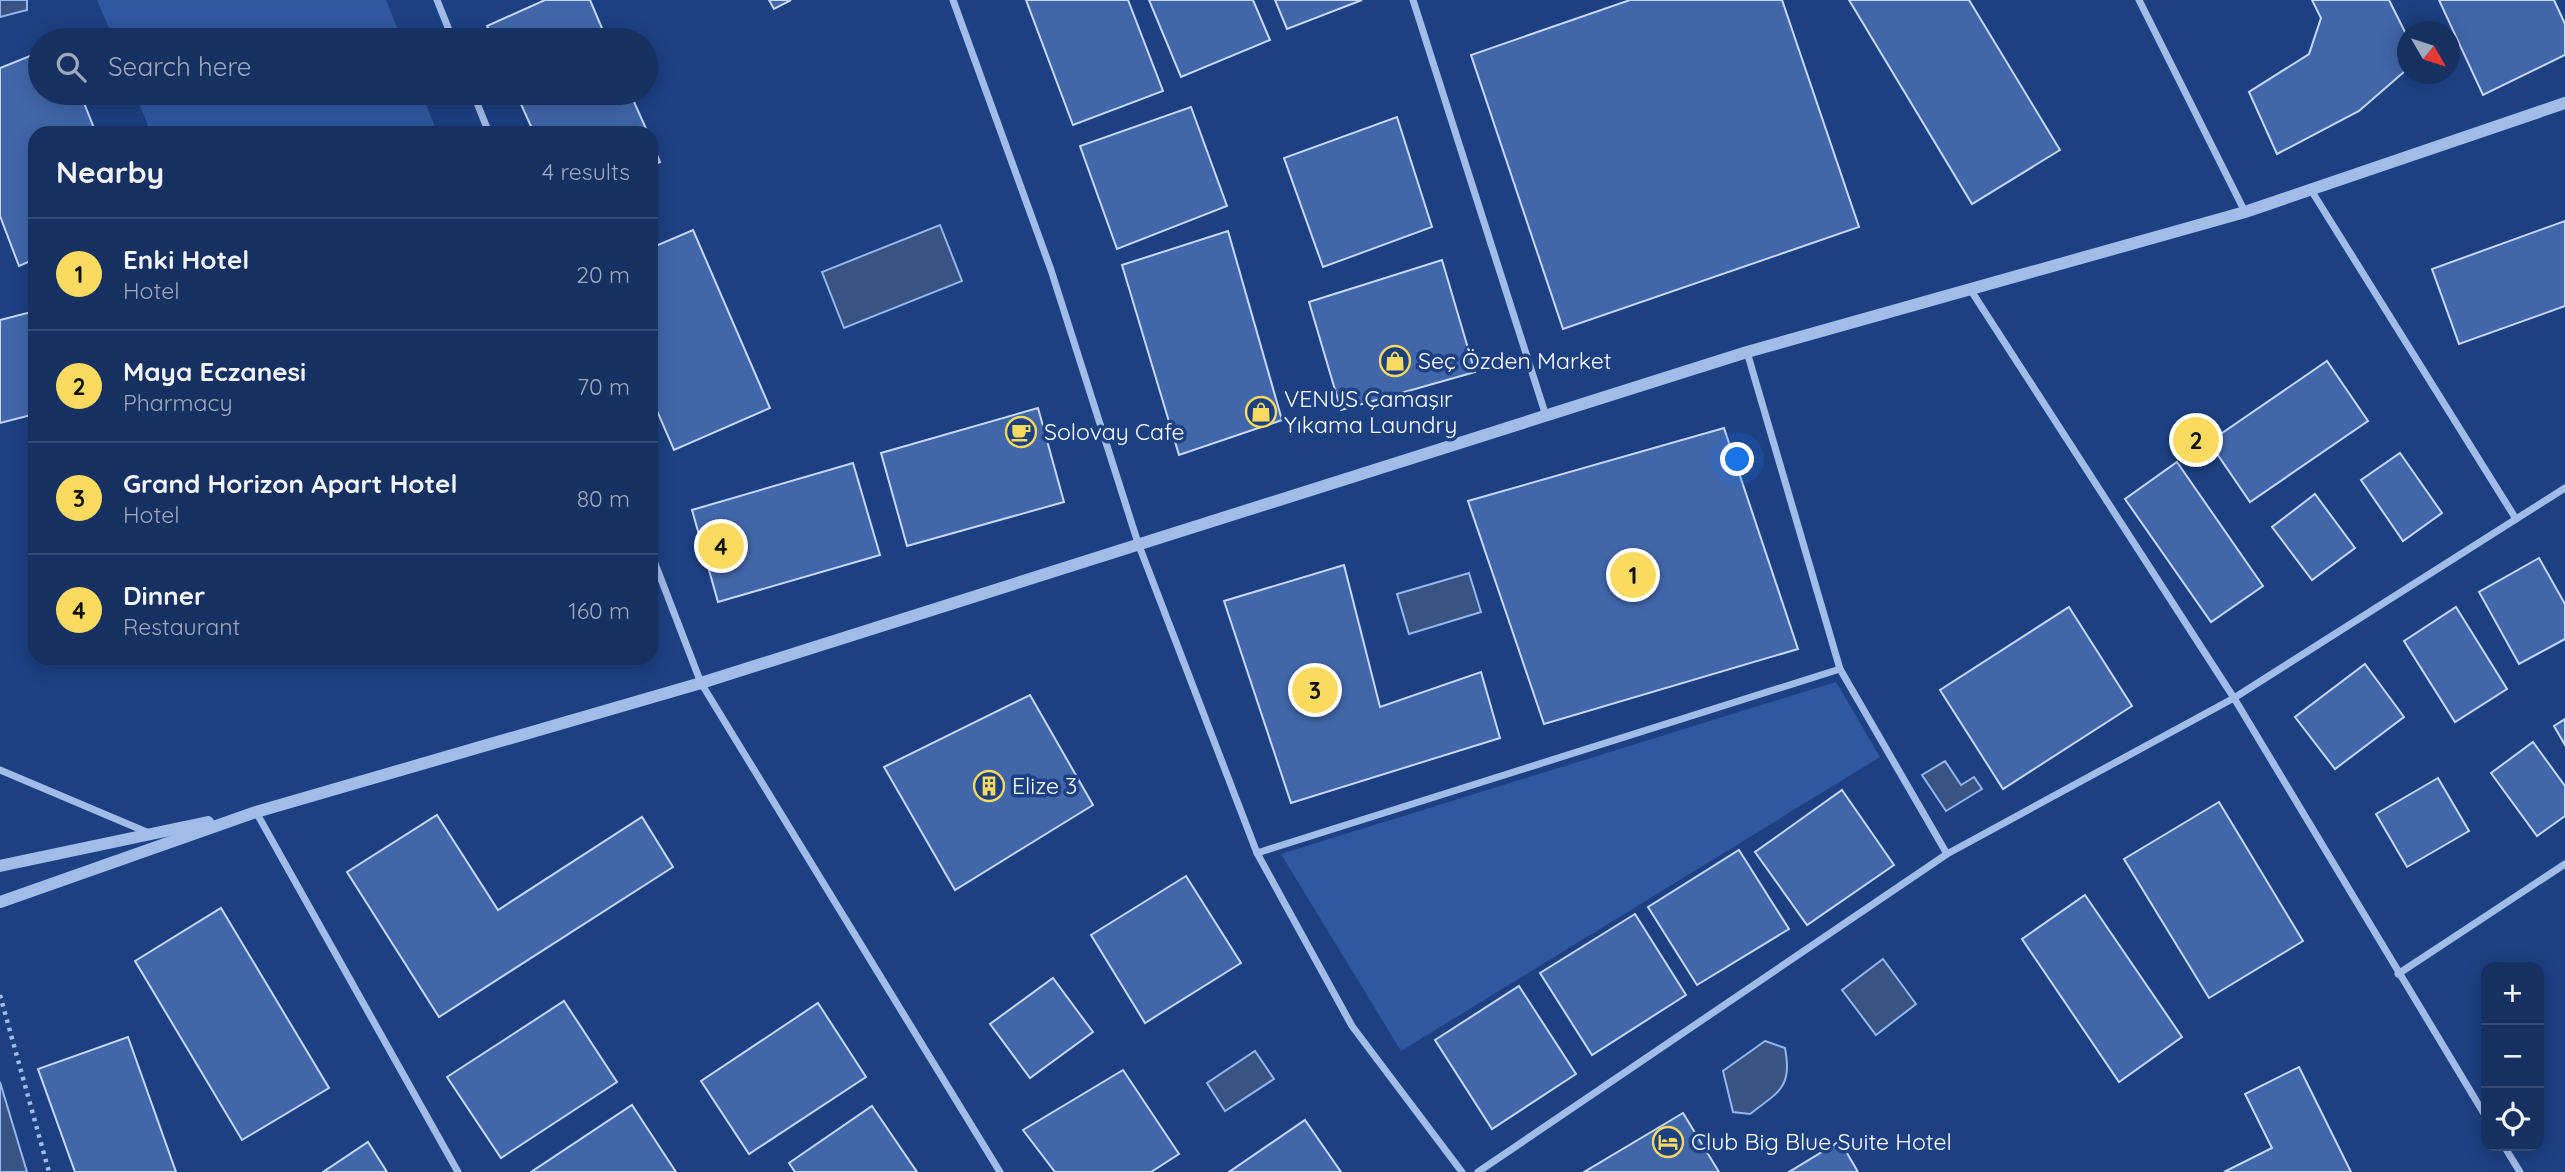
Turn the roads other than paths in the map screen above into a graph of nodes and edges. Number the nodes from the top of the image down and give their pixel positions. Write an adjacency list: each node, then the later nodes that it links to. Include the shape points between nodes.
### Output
1 (437, 0): 5 (street)
2 (953, 0): 16 (street, via 1051,270)
3 (1413, 0): 13 (street)
4 (2139, 0): 10 (street)
5 (448, 28)
6 (2565, 103): 9 (street)
7 (478, 105): 8 (street)
8 (486, 126)
9 (2311, 190): 10 (street); 15 (street)
10 (2245, 212): 11 (street)
11 (1970, 289): 12 (street); 20 (street)
12 (1747, 352): 13 (street); 18 (street)
13 (1547, 416): 16 (street)
14 (2565, 488): 15 (street)
15 (2516, 519): 20 (street)
16 (1138, 543): 19 (street); 24 (street)
17 (658, 571): 19 (street)
18 (1840, 670): 24 (street); 25 (street)
19 (701, 683): 22 (street); 33 (street)
20 (2234, 698): 25 (street); 29 (street)
21 (0, 769): 23 (street)
22 (256, 812): 23 (street); 28 (street); 32 (street)
23 (149, 834): 27 (street)
24 (1257, 853): 34 (street, via 1352,1026)
25 (1947, 855): 35 (street)
26 (2565, 864): 29 (street)
27 (0, 866)
28 (0, 902)
29 (2398, 974): 30 (street)
30 (2481, 1109)
31 (2507, 1151): 36 (street)
32 (458, 1172)
33 (1000, 1172)
34 (1462, 1172)
35 (1478, 1172)
36 (2520, 1172)

